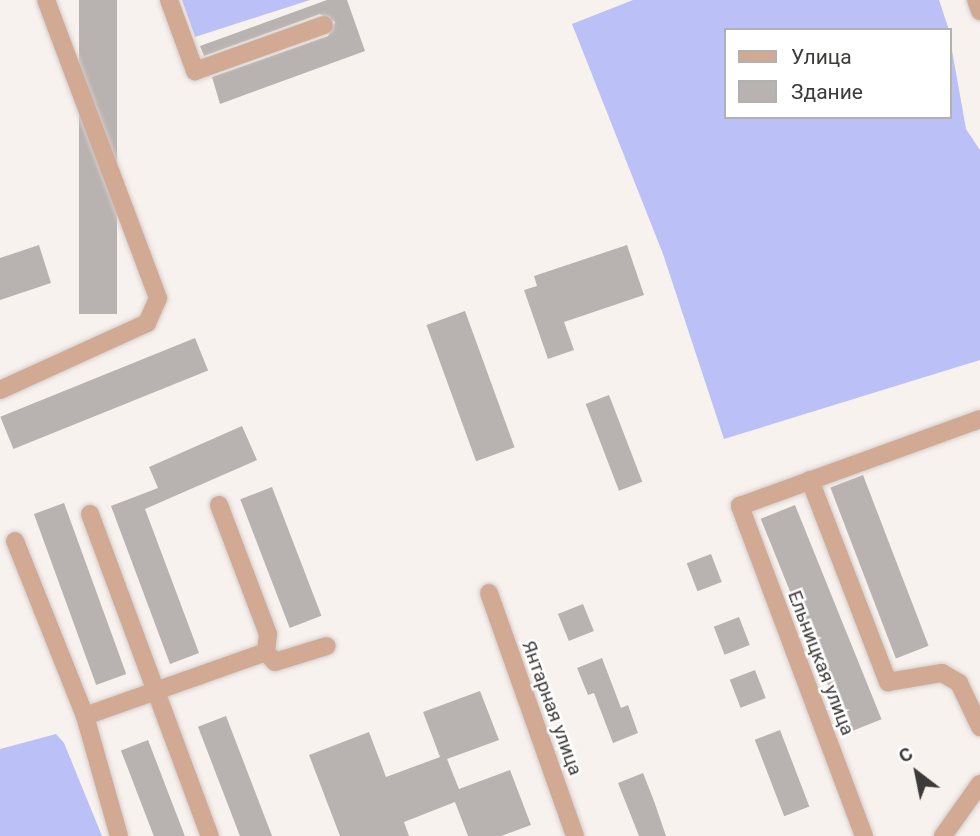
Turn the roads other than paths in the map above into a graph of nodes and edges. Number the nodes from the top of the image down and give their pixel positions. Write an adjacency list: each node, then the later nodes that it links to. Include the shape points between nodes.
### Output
1 (46, 0): 6 (street, via 158,298 146,323)
2 (169, 0): 5 (street, via 195,71)
3 (976, 0): 4 (street)
4 (980, 11)
5 (324, 25)
6 (0, 390)
7 (980, 419): 8 (street)
8 (810, 480): 17 (street, via 888,682 942,673 959,683); 22 (street, Ельницкая улица, via 740,506)
9 (219, 505): 14 (street, via 268,634)
10 (89, 514): 15 (street)
11 (15, 541): 16 (street)
12 (489, 593): 21 (street, Янтарная улица)
13 (327, 646): 14 (street, via 275,662)
14 (266, 652): 15 (street)
15 (153, 690): 16 (street); 20 (street)
16 (85, 716): 19 (street)
17 (980, 727)
18 (980, 784): 23 (street)
19 (119, 836)
20 (209, 836)
21 (575, 836)
22 (864, 836)
23 (943, 836)

